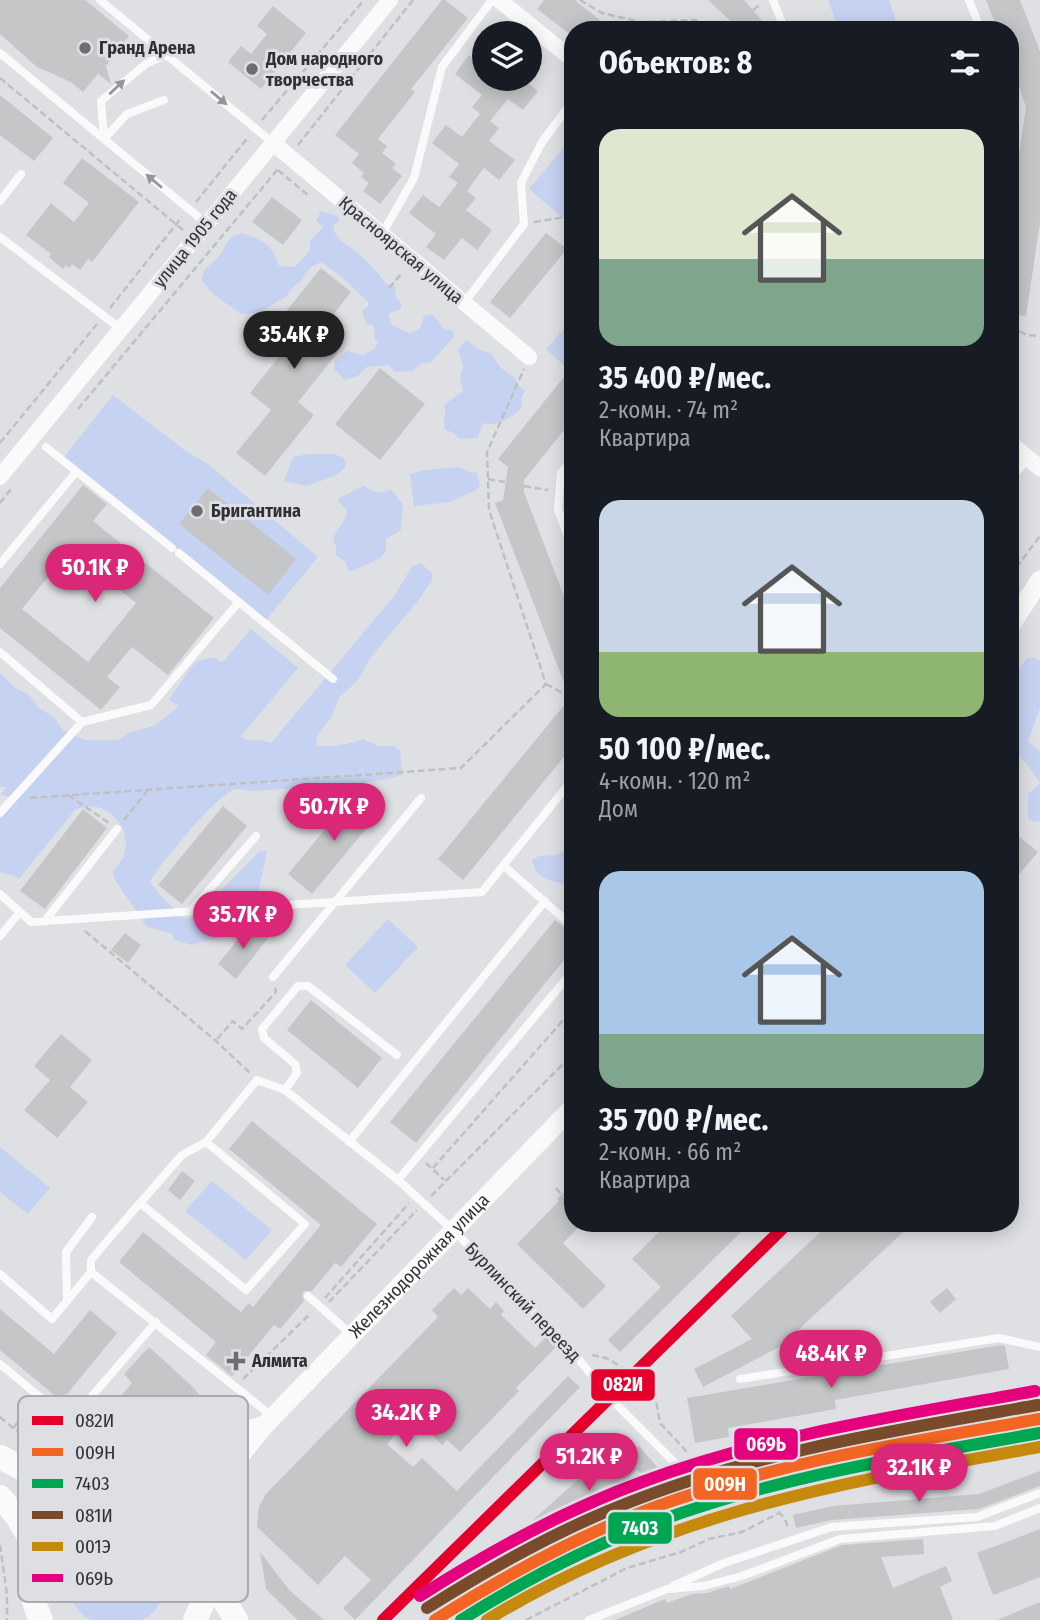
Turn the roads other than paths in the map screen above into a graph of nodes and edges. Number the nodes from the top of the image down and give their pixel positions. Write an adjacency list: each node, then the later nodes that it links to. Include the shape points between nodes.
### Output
1 (100, 0): 11 (lane)
2 (390, 0): 15 (street, улица 1905 года)
3 (492, 0): 19 (lane, via 442,67 415,178)
4 (773, 0): 7 (lane)
5 (969, 0): 8 (lane)
6 (508, 3): 9 (street)
7 (781, 21)
8 (977, 21)
9 (564, 52)
10 (0, 53): 14 (lane)
11 (166, 55): 14 (lane, one-way to 11, via 101,101 146,63); 15 (lane, one-way to 15)
12 (164, 100): 14 (lane, via 127,114)
13 (564, 113): 21 (lane, via 521,183 524,224)
14 (104, 139): 18 (lane, one-way to 14)
15 (273, 143): 18 (street, улица 1905 года); 19 (street, Красноярская улица)
16 (21, 174): 17 (lane)
17 (0, 201)
18 (207, 224): 22 (street, улица 1905 года)
19 (382, 234): 21 (street, Красноярская улица)
20 (0, 237): 22 (lane)
21 (465, 302): 23 (street, Красноярская улица)
22 (121, 329): 30 (street, улица 1905 года)
23 (529, 357)
24 (46, 447): 28 (lane)
25 (1019, 451): 26 (street)
26 (1034, 464): 29 (lane)
27 (564, 469): 31 (lane, via 558,492)
28 (76, 472): 32 (lane); 34 (lane)
29 (1019, 473)
30 (0, 477)
31 (564, 526)
32 (0, 564)
33 (1040, 580): 35 (street)
34 (238, 603): 37 (lane); 38 (lane, via 151,705)
35 (1019, 612)
36 (0, 652): 38 (lane)
37 (333, 679)
38 (82, 722): 41 (lane)
39 (564, 790): 44 (lane)
40 (421, 798): 47 (lane)
41 (0, 813)
42 (117, 829): 51 (lane)
43 (256, 836): 49 (lane)
44 (504, 866): 46 (lane); 47 (lane, via 482,892)
45 (0, 894): 48 (lane)
46 (545, 901): 50 (lane); 59 (lane)
47 (335, 902): 49 (lane); 53 (lane)
48 (20, 912): 51 (lane, via 31,922); 52 (lane)
49 (190, 912): 51 (lane)
50 (564, 919)
51 (45, 921)
52 (0, 936)
53 (273, 977)
54 (564, 982): 60 (lane)
55 (397, 1055): 56 (lane, via 308,986 298,986 262,1029 264,1038 295,1064 297,1073)
56 (285, 1090): 58 (lane, Бурлинский переезд, via 257,1080); 59 (lane, Бурлинский переезд)
57 (564, 1116): 63 (street, Железнодорожная улица)
58 (206, 1142): 61 (lane, via 182,1155); 61 (lane, via 305,1224 246,1290)
59 (349, 1142): 60 (lane, Бурлинский переезд)
60 (398, 1180): 63 (lane, Бурлинский переезд)
61 (140, 1203): 64 (lane, via 91,1260)
62 (92, 1217): 67 (lane, via 66,1252)
63 (454, 1231): 69 (street, Железнодорожная улица); 83 (lane, Бурлинский переезд, via 568,1346 610,1398)
64 (90, 1272): 67 (lane); 68 (lane)
65 (0, 1274): 67 (lane, via 52,1319)
66 (308, 1296): 69 (lane)
67 (67, 1300)
68 (156, 1322): 75 (lane); 76 (lane)
69 (352, 1335): 78 (street, Железнодорожная улица)
70 (1040, 1347): 72 (lane, via 999,1338)
71 (0, 1364): 74 (lane)
72 (740, 1379)
73 (1040, 1390): 83 (lane)
74 (38, 1396)
75 (92, 1396)
76 (242, 1396)
77 (248, 1401): 78 (lane)
78 (270, 1422): 79 (street); 80 (street, Железнодорожная улица)
79 (248, 1430)
80 (248, 1447)
81 (0, 1457): 82 (main road)
82 (18, 1466)
83 (691, 1468): 88 (street, via 658,1498)
84 (1040, 1493): 89 (lane, via 976,1517 832,1527 724,1563)
85 (0, 1497): 87 (main road)
86 (1040, 1508): 89 (lane, via 995,1526 840,1539 742,1576)
87 (18, 1518)
88 (494, 1571)
89 (667, 1589): 96 (lane)
90 (34, 1602): 93 (main road)
91 (202, 1602): 94 (main road)
92 (225, 1602): 95 (main road)
93 (41, 1620)
94 (195, 1620)
95 (236, 1620)
96 (589, 1620)

